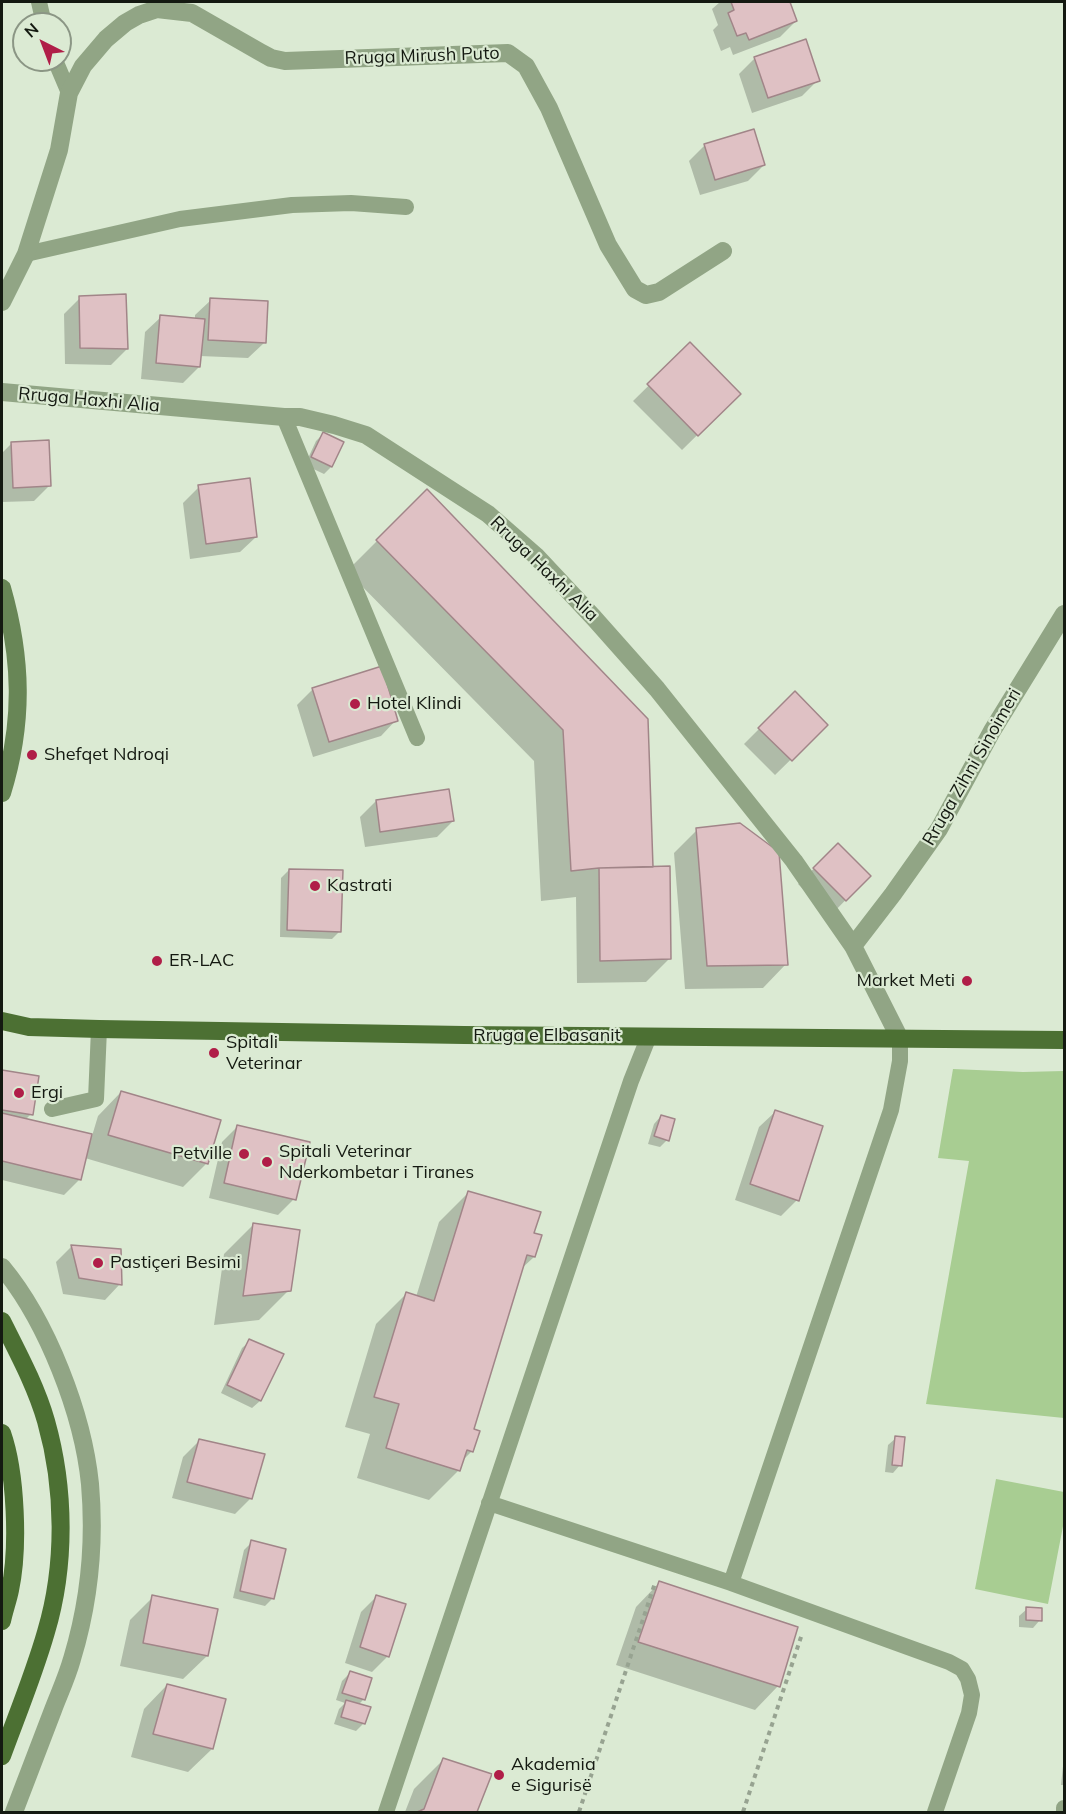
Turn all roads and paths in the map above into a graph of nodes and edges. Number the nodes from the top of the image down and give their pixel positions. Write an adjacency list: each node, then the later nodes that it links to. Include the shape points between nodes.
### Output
1 (164, 5): 3 (street, via 139,15 106,39 83,66); 5 (street, Rruga Mirush Puto, via 192,13 271,58 285,61 508,53 526,66 549,108 609,245 635,289 646,295 659,292)
2 (60, 72): 3 (lane)
3 (69, 93): 6 (street, via 59,150)
4 (406, 207): 6 (lane, via 351,203 292,205 180,219)
5 (723, 251)
6 (26, 254): 7 (street)
7 (2, 302)
8 (2, 392): 9 (street, Rruga Haxhi Alia)
9 (284, 417): 12 (lane); 14 (street, Rruga Haxhi Alia, via 334,424 366,435 488,514 536,556 657,689 794,861)
10 (2, 588): 13 (main road, via 16,653 18,708 13,751)
11 (1065, 614): 14 (street, Rruga Zihni Sinoimeri, via 992,731 939,830)
12 (417, 738)
13 (2, 793)
14 (853, 946): 20 (street, Rruga Haxhi Alia)
15 (2, 1020): 16 (main road, Rruga e Elbasanit)
16 (29, 1027): 17 (main road, Rruga e Elbasanit); 18 (main road, Rruga e Elbasanit)
17 (99, 1029): 19 (main road, Rruga e Elbasanit); 22 (lane, via 96,1099)
18 (2, 1034)
19 (649, 1036): 20 (main road, Rruga e Elbasanit); 26 (lane, via 630,1081)
20 (900, 1039): 21 (main road, Rruga e Elbasanit); 28 (lane, via 891,1110)
21 (1065, 1040)
22 (52, 1109)
23 (2, 1267): 33 (street, via 44,1332 63,1377 82,1443 91,1514 88,1584 72,1659)
24 (2, 1321): 31 (main road, via 46,1420 59,1485 60,1564 46,1632)
25 (2, 1433): 30 (main road, via 12,1482 15,1546 11,1589)
26 (489, 1503): 27 (lane); 34 (lane)
27 (663, 1560): 28 (lane); 35 (path)
28 (730, 1583): 29 (lane)
29 (810, 1611): 36 (path); 37 (lane, via 962,1669 972,1695 969,1713)
30 (2, 1621)
31 (2, 1756)
32 (1065, 1808): 38 (lane)
33 (14, 1812)
34 (386, 1812)
35 (579, 1812)
36 (743, 1812)
37 (935, 1812)
38 (1064, 1812)

